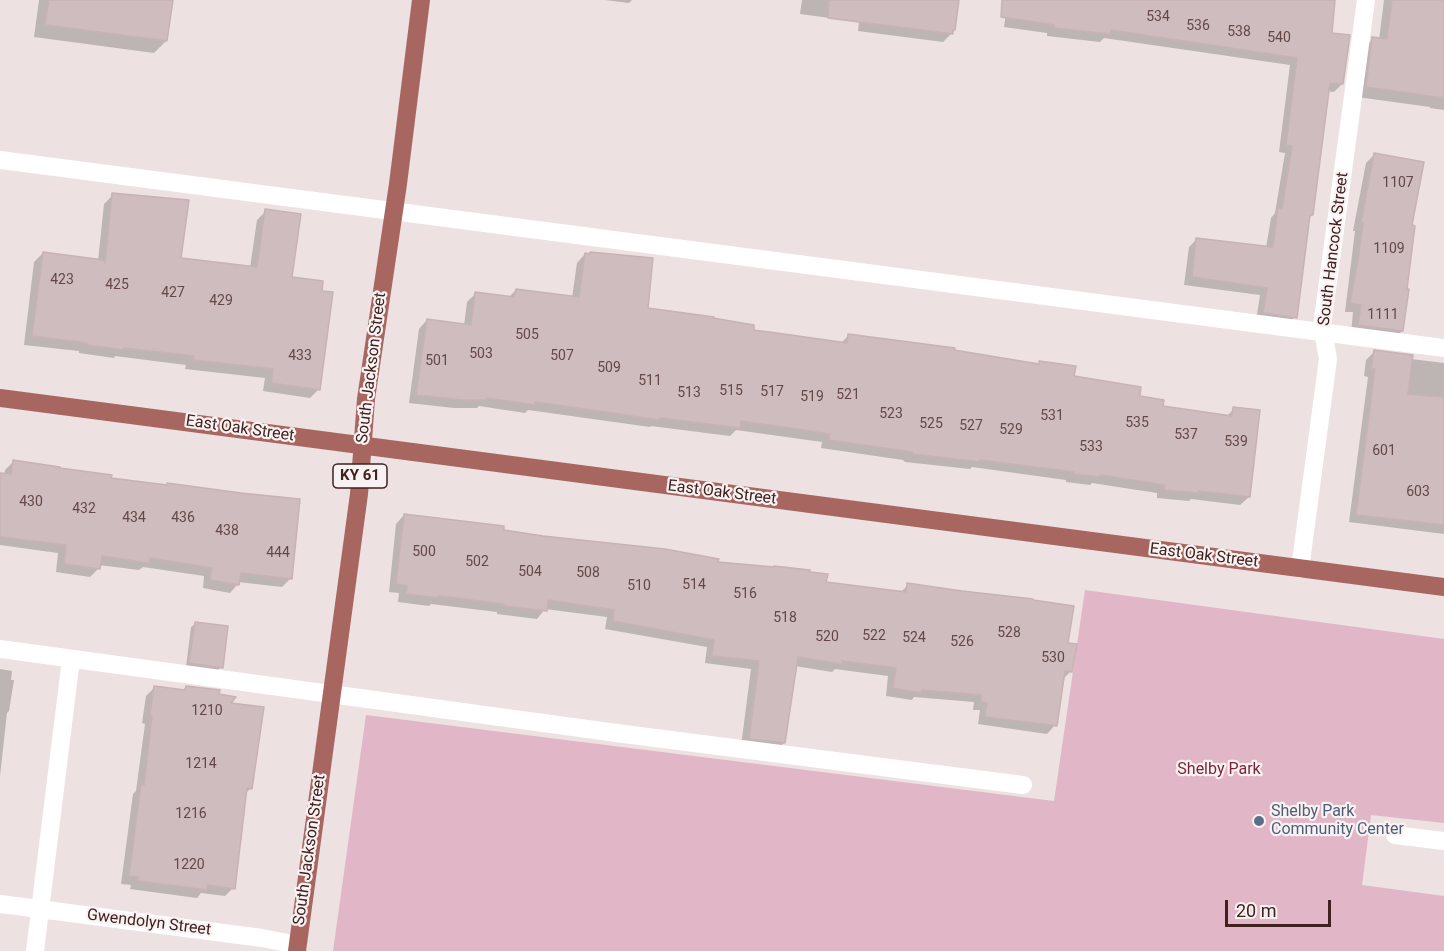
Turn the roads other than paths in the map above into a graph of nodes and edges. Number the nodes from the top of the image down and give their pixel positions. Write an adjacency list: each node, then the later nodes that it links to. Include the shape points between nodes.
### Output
1 (422, 0): 4 (main road, South Jackson Street / KY 61)
2 (1366, 0): 5 (street, South Hancock Street)
3 (0, 160): 4 (street)
4 (394, 211): 5 (street); 8 (main road, South Jackson Street / KY 61)
5 (1324, 332): 6 (street); 9 (street, South Hancock Street, via 1328,359)
6 (1444, 348)
7 (0, 398): 8 (main road, East Oak Street)
8 (362, 446): 9 (main road, East Oak Street); 13 (main road, South Jackson Street / KY 61)
9 (1300, 568): 10 (main road, East Oak Street)
10 (1444, 587)
11 (0, 649): 12 (street)
12 (71, 659): 13 (street); 18 (street)
13 (332, 694): 14 (street); 19 (main road, South Jackson Street / KY 61)
14 (1023, 785)
15 (1395, 835): 16 (street)
16 (1444, 841)
17 (0, 904): 18 (street, Gwendolyn Street)
18 (40, 909): 19 (street, Gwendolyn Street, via 262,938); 20 (street)
19 (297, 948)
20 (35, 951)

